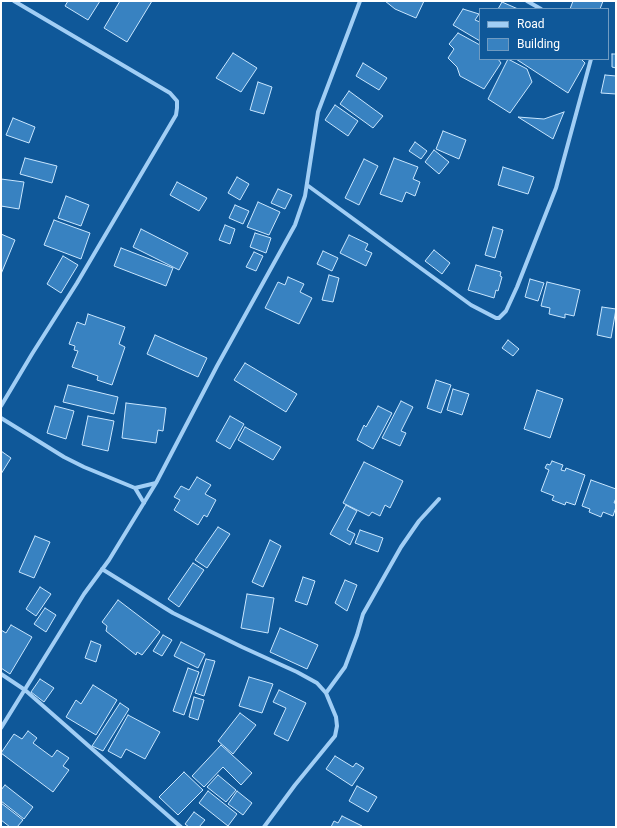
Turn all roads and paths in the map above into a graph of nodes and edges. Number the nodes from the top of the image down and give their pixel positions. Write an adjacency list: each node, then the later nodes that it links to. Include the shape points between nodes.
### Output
1 (14, 1): 7 (street, via 170,93 177,101 177,108 176,115 77,284)
2 (360, 1): 6 (street, via 318,112)
3 (527, 1): 4 (street)
4 (539, 8)
5 (591, 60): 6 (street, via 556,188 517,287 506,311 499,318 471,305)
6 (307, 185): 9 (street, via 295,225)
7 (1, 406)
8 (1, 418): 10 (street, via 64,457)
9 (156, 483): 10 (street); 12 (street)
10 (135, 488): 12 (street)
11 (439, 499): 16 (street, via 419,521 397,553 362,614 345,667)
12 (144, 503): 13 (street)
13 (102, 569): 15 (street); 16 (street, via 173,613 296,672 316,683)
14 (1, 674): 15 (street)
15 (25, 690): 17 (street); 18 (street)
16 (326, 693): 19 (street, via 336,717 335,736)
17 (1, 728)
18 (181, 827)
19 (264, 827)

